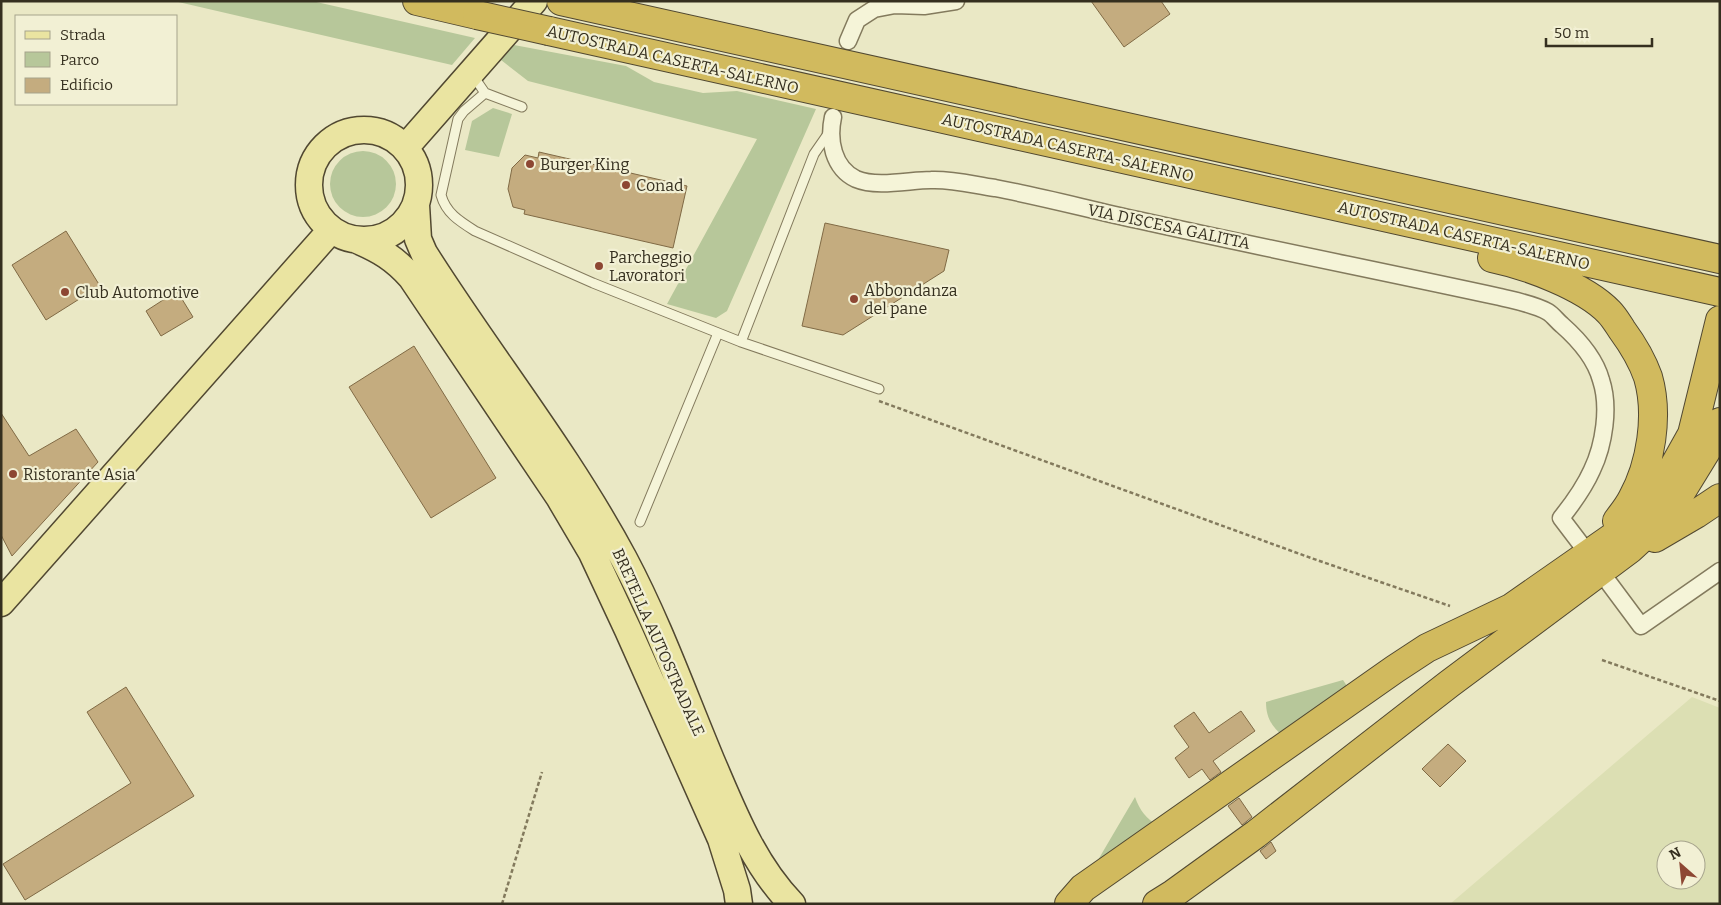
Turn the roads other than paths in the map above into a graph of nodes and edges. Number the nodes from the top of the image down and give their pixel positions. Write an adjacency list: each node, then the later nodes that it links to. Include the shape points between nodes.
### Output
1 (417, 1): 10 (highway, AUTOSTRADA CASERTA-SALERNO, bridge)
2 (534, 1): 6 (main road)
3 (956, 1): 5 (street, via 874,8 857,20)
4 (566, 3): 12 (highway, AUTOSTRADA CASERTA-SALERNO)
5 (848, 41)
6 (478, 83): 7 (lane); 9 (main road); 19 (lane, via 458,119 441,195 449,212 475,231)
7 (522, 107)
8 (832, 124): 20 (lane, via 814,154); 25 (street, VIA DISCESA GALITTA, via 832,146 837,160 846,173 858,180 876,183 932,180 1023,194 1500,297 1548,312 1583,346 1602,381 1604,425 1601,444 1593,469 1561,518)
9 (405, 148): 11 (main road, via 417,169 419,193); 13 (main road, via 395,139 370,130 344,133 323,148 315,159 308,184 314,210)
10 (1198, 176): 17 (highway, AUTOSTRADA CASERTA-SALERNO); 25 (highway, via 1274,212 1506,261 1558,280 1588,295 1609,312 1636,349 1648,378 1654,418 1649,456 1632,499)
11 (416, 205): 15 (main road, via 402,225 392,232 369,240); 29 (main road, BRETELLA AUTOSTRADALE, via 418,239 424,253 569,466 624,560 656,627 741,831)
12 (1560, 223): 14 (highway, via 1650,225); 16 (highway, AUTOSTRADA CASERTA-SALERNO)
13 (332, 230): 15 (main road); 27 (main road)
14 (1720, 239)
15 (357, 240): 28 (main road, BRETELLA AUTOSTRADALE, via 387,254 411,277 559,497 592,553 721,839)
16 (1720, 259)
17 (1720, 292)
18 (1720, 320): 25 (highway, via 1692,434 1659,493)
19 (718, 333): 20 (lane); 24 (lane)
20 (740, 342): 21 (lane)
21 (879, 389)
22 (1720, 422): 25 (highway, via 1714,440 1667,515 1630,549)
23 (1720, 498): 25 (highway, via 1696,514)
24 (640, 522)
25 (1598, 560): 26 (street, via 1641,626); 30 (highway, via 1512,608 1427,648 1083,888); 31 (highway, via 1444,688 1256,834)
26 (1720, 571)
27 (1, 603)
28 (739, 904)
29 (792, 904)
30 (1069, 904)
31 (1157, 904)

